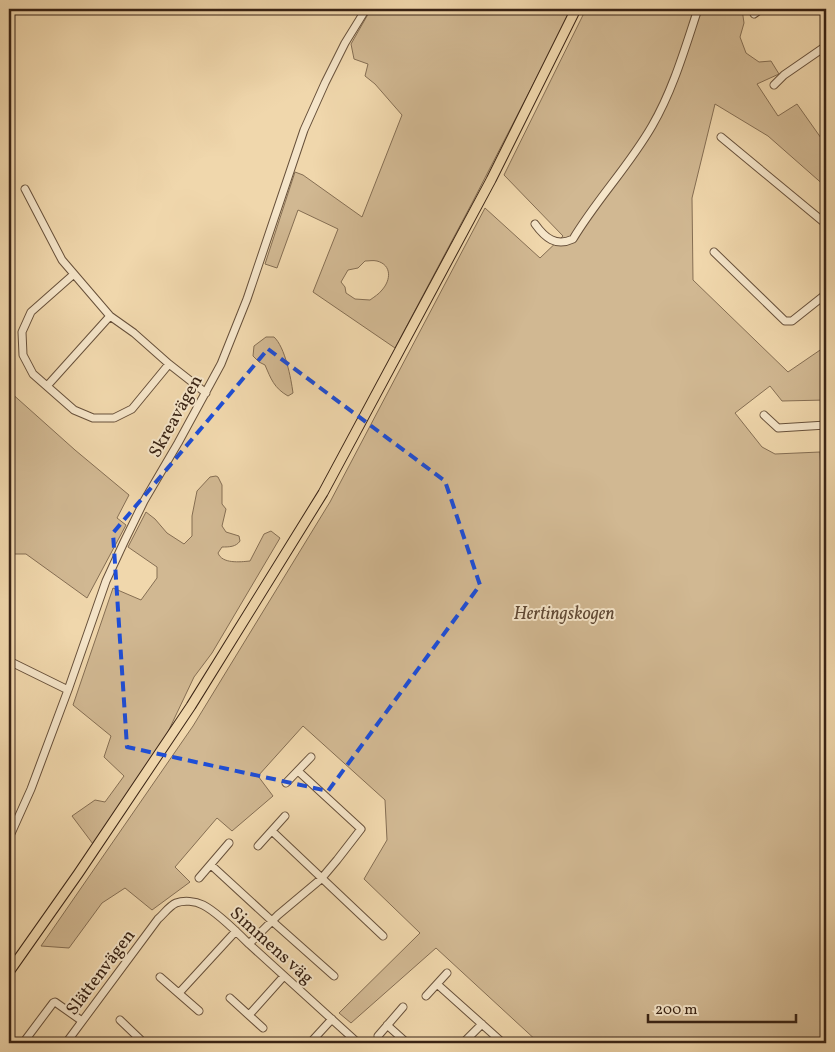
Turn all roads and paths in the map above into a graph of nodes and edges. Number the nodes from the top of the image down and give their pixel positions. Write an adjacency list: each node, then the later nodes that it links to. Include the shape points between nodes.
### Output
1 (366, 9): 18 (street, Skreavägen, via 313,108 242,312)
2 (576, 9): 39 (main road, via 491,180 323,493 191,706)
3 (698, 9): 10 (street, via 677,72 653,124 631,160 573,238 567,242 554,241)
4 (761, 9): 5 (street)
5 (754, 14)
6 (826, 46): 7 (street, via 784,75)
7 (774, 86)
8 (721, 137): 11 (street)
9 (25, 190): 13 (street, via 62,260)
10 (535, 224)
11 (826, 224)
12 (714, 252): 14 (street, via 785,321 792,321)
13 (74, 274): 15 (street); 17 (street, via 31,312 22,332 23,355 33,374)
14 (826, 294)
15 (110, 316): 16 (street); 17 (street)
16 (168, 364): 17 (street, via 132,409 114,418 93,418 74,410); 18 (street)
17 (47, 386)
18 (206, 393): 22 (street, Skreavägen, via 124,542 106,582)
19 (764, 415): 20 (street, via 778,428)
20 (826, 425)
21 (9, 661): 22 (street)
22 (68, 690): 28 (street, Skreavägen, via 32,790)
23 (310, 757): 24 (street)
24 (298, 771): 25 (street); 33 (street, via 361,828)
25 (286, 783)
26 (285, 816): 27 (street)
27 (272, 831): 30 (street); 33 (street)
28 (9, 838)
29 (229, 843): 31 (street)
30 (258, 846)
31 (211, 864): 32 (street); 35 (street)
32 (198, 878)
33 (321, 878): 35 (street); 37 (street)
34 (158, 919): 36 (street, Simmens väg, via 175,904 194,902 204,905); 53 (street, Slättenvägen)
35 (272, 921): 38 (street); 42 (street)
36 (236, 931): 38 (street, Simmens väg); 45 (street)
37 (383, 936)
38 (249, 944): 41 (street, Simmens väg)
39 (9, 972)
40 (447, 973): 44 (street)
41 (284, 976): 50 (street); 51 (street, Simmens väg)
42 (334, 976)
43 (160, 977): 45 (street)
44 (437, 984): 46 (street); 54 (street)
45 (180, 993): 49 (street)
46 (426, 996)
47 (230, 998): 50 (street)
48 (403, 1007): 55 (street)
49 (199, 1011)
50 (249, 1015): 56 (street)
51 (332, 1019): 61 (street); 62 (street, Simmens väg)
52 (120, 1020): 58 (street)
53 (82, 1021): 59 (street, via 58,1003 53,1003); 60 (street, Slättenvägen)
54 (482, 1024): 64 (street); 65 (street)
55 (388, 1025): 57 (street); 63 (street)
56 (263, 1028)
57 (378, 1036)
58 (138, 1041)
59 (23, 1043)
60 (66, 1043)
61 (310, 1043)
62 (358, 1043)
63 (407, 1043)
64 (463, 1043)
65 (503, 1043)

